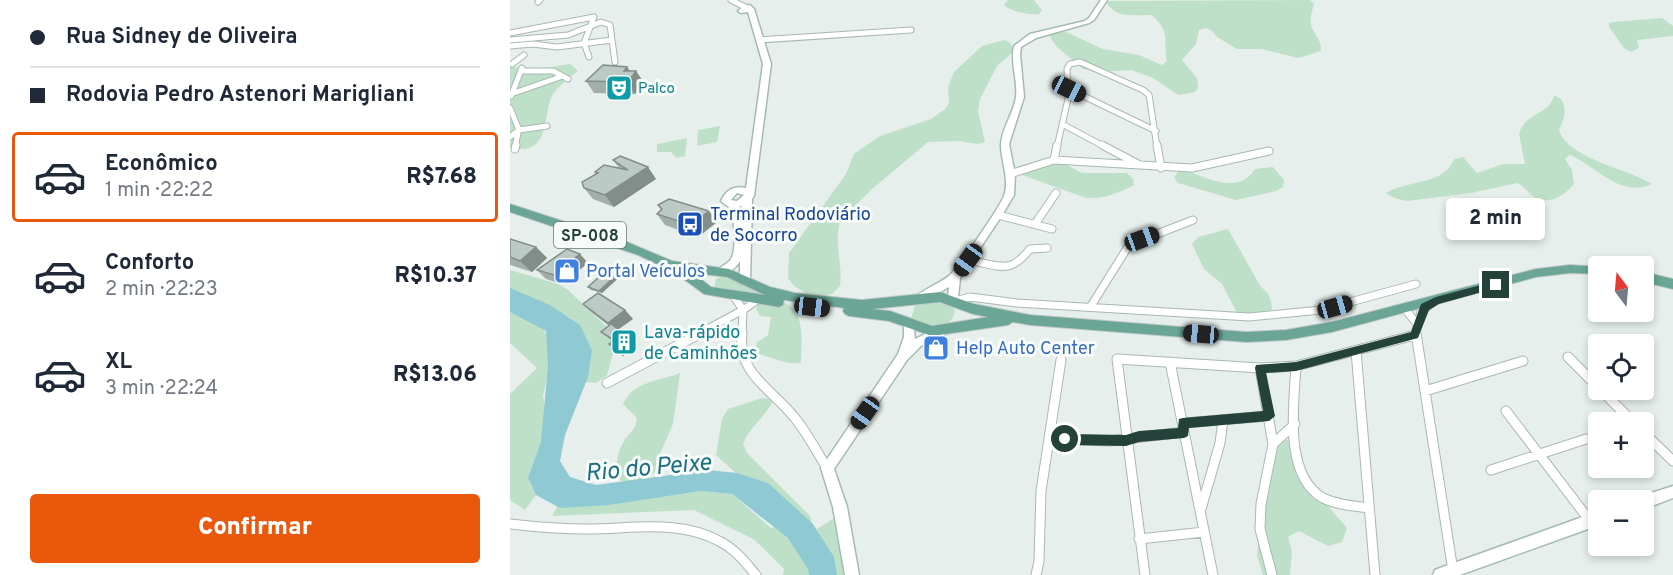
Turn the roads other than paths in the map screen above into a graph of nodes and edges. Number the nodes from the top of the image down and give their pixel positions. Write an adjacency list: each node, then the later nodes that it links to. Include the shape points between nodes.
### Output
1 (1104, 0): 34 (street, via 1087,22 1033,36 1018,46 1020,97 1005,144)
2 (745, 5): 8 (street)
3 (590, 27): 5 (street, via 594,17); 6 (street, via 567,34); 7 (street, via 601,22 610,25); 9 (street)
4 (911, 30): 8 (street)
5 (510, 33)
6 (510, 40)
7 (612, 40): 9 (street); 13 (street)
8 (760, 40): 31 (street, via 767,64)
9 (584, 43): 10 (street); 12 (street)
10 (510, 46)
11 (524, 55): 14 (street)
12 (589, 57)
13 (615, 62)
14 (512, 64)
15 (560, 77): 16 (street); 17 (street, via 553,70 522,70); 19 (street)
16 (568, 79)
17 (513, 84): 19 (street)
18 (1069, 89): 21 (street); 24 (street); 24 (street, via 1068,66 1080,63 1143,90 1152,100)
19 (511, 96)
20 (510, 108): 23 (street)
21 (1064, 125): 28 (street); 29 (street)
22 (547, 126): 23 (street)
23 (516, 130): 25 (street); 26 (street)
24 (1155, 131): 33 (street)
25 (510, 136)
26 (513, 147)
27 (1269, 152): 33 (street, via 1201,168)
28 (1119, 154): 30 (street); 32 (street)
29 (1054, 160): 30 (street); 34 (street)
30 (1110, 164): 32 (street)
31 (752, 166): 35 (street); 37 (street)
32 (1142, 166): 33 (street)
33 (1161, 168)
34 (1010, 174): 40 (street, via 1009,195)
35 (733, 191): 37 (street, via 740,189); 38 (street, via 726,198)
36 (1056, 193): 42 (street)
37 (748, 195): 38 (street, via 741,203); 51 (street)
38 (732, 204): 48 (street, via 739,222 738,253 735,262)
39 (510, 208): 46 (main road, SP-008)
40 (998, 215): 42 (street); 45 (street)
41 (1193, 220): 60 (street, via 1129,245)
42 (1035, 224): 43 (street)
43 (1052, 229)
44 (1047, 248): 45 (street, via 1030,249 1019,263 1010,267)
45 (968, 260): 49 (street)
46 (669, 265): 48 (main road, SP-008); 54 (main road, SP-008)
47 (1588, 270): 59 (main road, SP-008, via 1536,273)
48 (722, 271): 51 (main road, SP-008); 54 (main road, via 711,279)
49 (955, 277): 57 (street); 58 (street)
50 (1654, 279): 53 (main road)
51 (745, 281): 57 (main road, SP-008, via 777,294 834,302 874,305)
52 (1416, 284): 60 (street, via 1321,310 1271,316 1225,317)
53 (1673, 284)
54 (708, 291): 55 (main road, SP-008)
55 (733, 295): 56 (main road, SP-008); 62 (street, via 742,303)
56 (760, 298): 62 (street); 64 (main road, SP-008, via 890,316)
57 (920, 298): 58 (main road, SP-008); 64 (main road, via 909,306)
58 (955, 301): 60 (street, via 970,297); 63 (main road, SP-008, via 973,309); 66 (main road, via 959,305 958,318)
59 (1436, 301): 61 (main road, SP-008); 65 (street, via 1425,307)
60 (1091, 306)
61 (1405, 309): 63 (main road, SP-008, via 1332,327 1269,336 1222,336); 65 (street)
62 (743, 310): 77 (street); 93 (street, via 744,360 795,417)
63 (1030, 320): 66 (main road, SP-008)
64 (909, 324): 66 (main road, SP-008, via 932,331); 69 (street, via 910,337)
65 (1417, 324): 67 (street)
66 (947, 328): 69 (street, via 917,344)
67 (1415, 335): 68 (street); 78 (street)
68 (1356, 351): 74 (street); 97 (street)
69 (903, 357): 93 (street)
70 (1568, 357): 76 (street)
71 (1061, 360): 86 (street)
72 (1170, 362): 75 (street); 85 (street); 88 (street, via 1117,359)
73 (1523, 362): 78 (street)
74 (1296, 366): 75 (street); 84 (street)
75 (1260, 368): 82 (street)
76 (1588, 377)
77 (607, 382)
78 (1425, 391): 104 (street)
79 (1611, 400): 81 (street)
80 (1506, 411): 91 (street)
81 (1623, 412)
82 (1269, 416): 83 (street); 90 (street)
83 (1223, 420): 85 (street); 98 (street)
84 (1295, 424): 90 (street); 97 (street, via 1298,460 1314,490 1329,500)
85 (1184, 428): 88 (street); 98 (street)
86 (1049, 438): 88 (street); 107 (street)
87 (1586, 439): 91 (street)
88 (1126, 441): 103 (street)
89 (1654, 443): 92 (street)
90 (1273, 444): 110 (street, via 1260,519)
91 (1538, 453): 94 (street); 99 (street)
92 (1673, 462)
93 (826, 468): 106 (street, via 840,507)
94 (1491, 470)
95 (1673, 492): 96 (street)
96 (1654, 499)
97 (1369, 508): 111 (street)
98 (1201, 510): 102 (street)
99 (1588, 511)
100 (1588, 522): 104 (street)
101 (510, 524): 105 (street, via 698,530 718,538 741,555)
102 (1204, 532): 103 (street); 109 (street)
103 (1139, 539): 108 (street)
104 (1446, 573)
105 (756, 575)
106 (852, 575)
107 (1036, 575)
108 (1145, 575)
109 (1213, 575)
110 (1272, 575)
111 (1375, 575)

